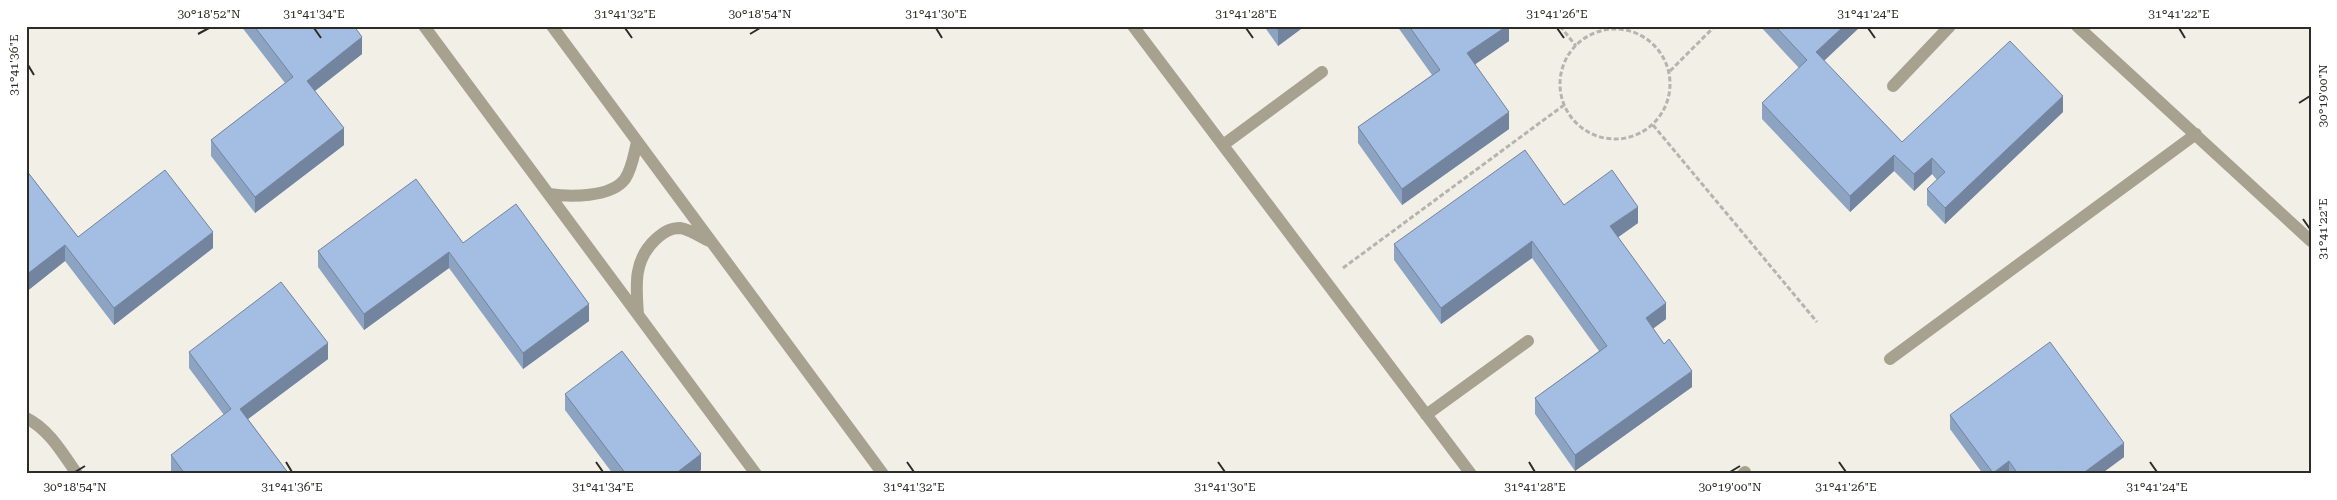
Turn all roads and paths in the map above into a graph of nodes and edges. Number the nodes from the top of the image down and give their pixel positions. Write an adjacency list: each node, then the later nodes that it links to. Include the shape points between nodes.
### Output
1 (424, 26): 17 (street)
2 (552, 26): 15 (street)
3 (1133, 26): 16 (street)
4 (1560, 26): 8 (path)
5 (1715, 26): 9 (path)
6 (1950, 26): 11 (street)
7 (2077, 26): 14 (street)
8 (1576, 46): 9 (path, via 1592,34 1610,29 1630,31 1648,39 1662,53); 12 (path, via 1566,59 1561,74 1560,90)
9 (1670, 71): 13 (path, via 1671,91 1665,109)
10 (1322, 72): 16 (street)
11 (1893, 86)
12 (1564, 104): 13 (path, via 1573,120 1586,131 1603,138 1620,139); 20 (path)
13 (1653, 125): 22 (path)
14 (2196, 134): 18 (street); 24 (street)
15 (637, 142): 17 (street, via 630,170 625,180 615,187 572,197); 19 (street)
16 (1223, 145): 20 (street)
17 (549, 194): 21 (street)
18 (2311, 241)
19 (711, 242): 21 (street, via 682,228 666,230 652,242 641,256 636,277); 29 (street)
20 (1325, 281): 25 (street)
21 (638, 314): 28 (street)
22 (1817, 322)
23 (1528, 341): 25 (street)
24 (1890, 359)
25 (1426, 415): 30 (street)
26 (26, 418): 27 (street, via 53,441)
27 (77, 474)
28 (756, 474)
29 (883, 474)
30 (1471, 474)

